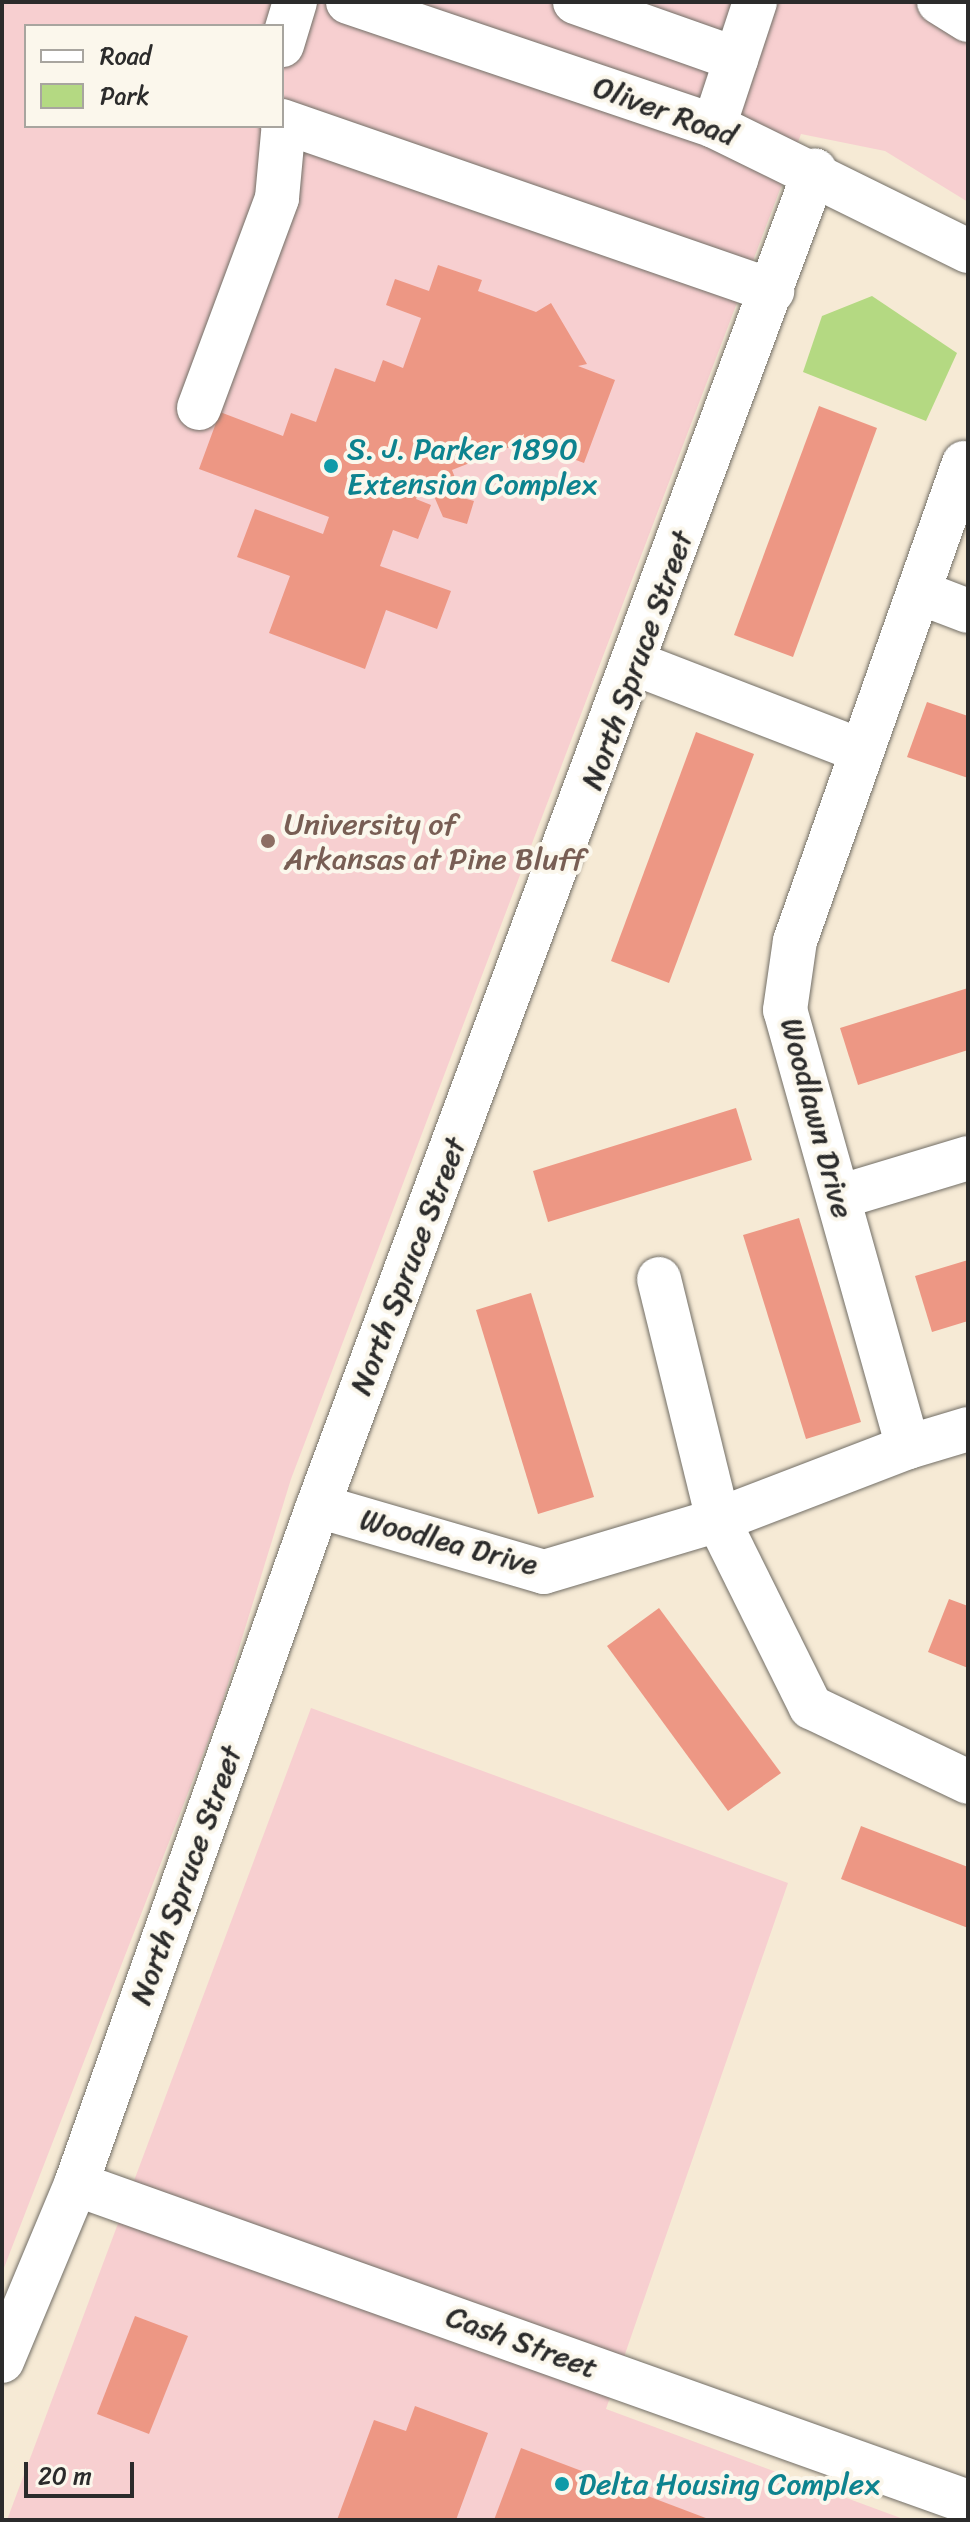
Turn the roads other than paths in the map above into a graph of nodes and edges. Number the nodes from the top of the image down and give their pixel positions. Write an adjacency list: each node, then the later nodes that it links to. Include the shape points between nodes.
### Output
1 (295, 2): 7 (street)
2 (348, 2): 10 (street, Oliver Road)
3 (575, 2): 8 (street)
4 (755, 2): 8 (street)
5 (939, 2): 6 (street)
6 (968, 20)
7 (284, 38)
8 (736, 59): 10 (street)
9 (284, 122): 14 (street)
10 (714, 126): 12 (street, Oliver Road)
11 (283, 128): 15 (street, via 277,198)
12 (815, 170): 13 (street, Oliver Road); 14 (street, North Spruce Street)
13 (968, 251)
14 (772, 291): 19 (street, North Spruce Street)
15 (199, 408)
16 (964, 463): 17 (street, Woodlawn Drive)
17 (921, 593): 18 (street); 20 (street, Woodlawn Drive)
18 (968, 611)
19 (636, 664): 20 (street); 26 (street, North Spruce Street)
20 (862, 751): 22 (street, Woodlawn Drive, via 795,941 785,1010)
21 (968, 1158): 22 (street)
22 (839, 1197): 25 (street, Woodlawn Drive)
23 (659, 1279): 27 (street)
24 (968, 1429): 25 (street)
25 (908, 1447): 27 (street)
26 (318, 1506): 27 (street, Woodlea Drive, via 544,1572); 29 (street, North Spruce Street)
27 (718, 1520): 28 (street, via 811,1707)
28 (968, 1782)
29 (76, 2184): 30 (street, North Spruce Street); 31 (street, Cash Street)
30 (2, 2361)
31 (968, 2502)

